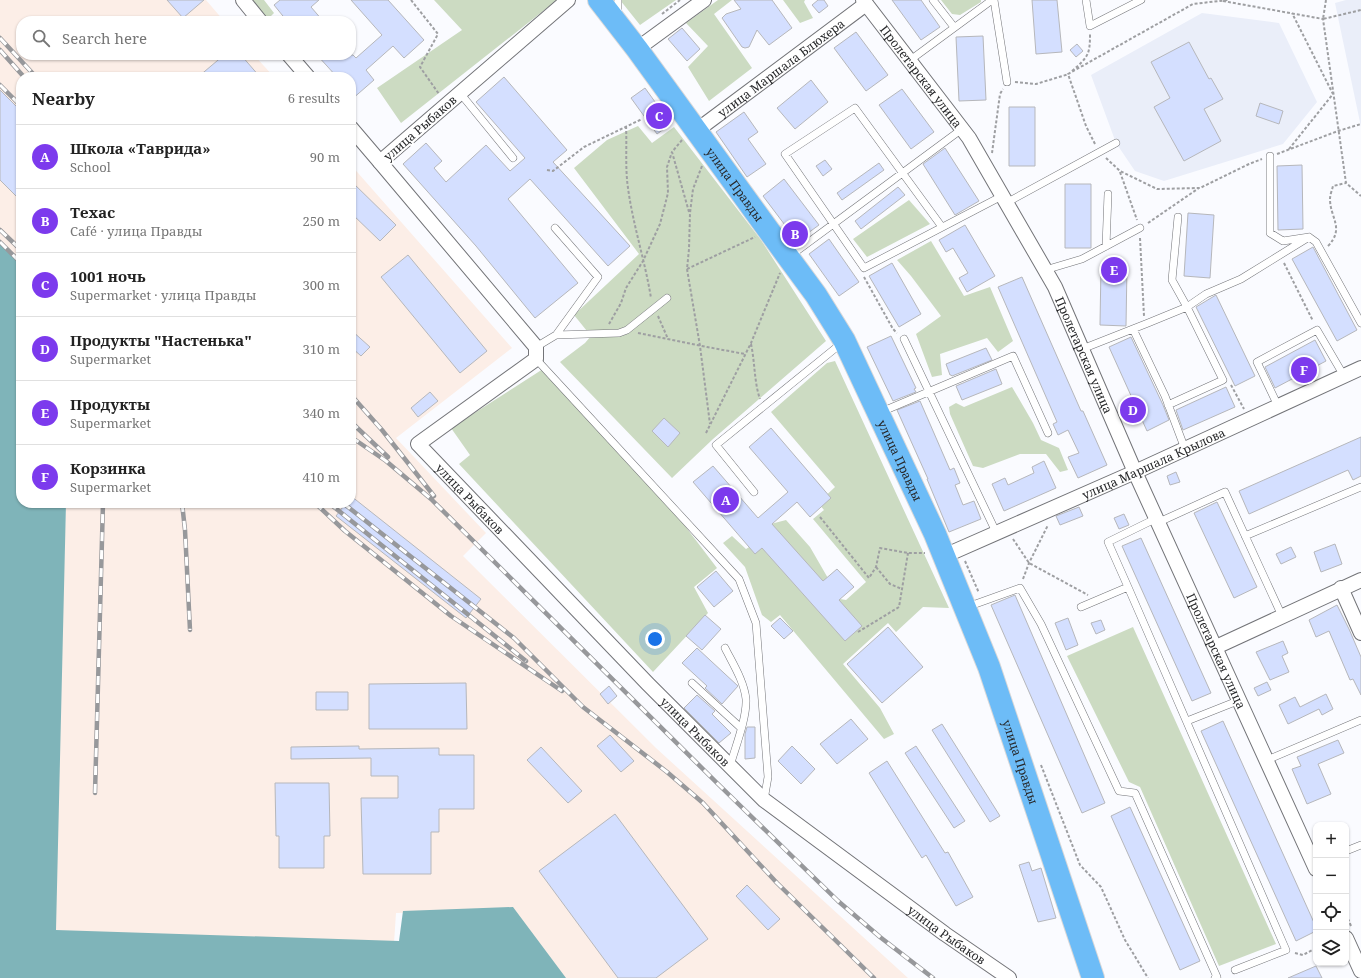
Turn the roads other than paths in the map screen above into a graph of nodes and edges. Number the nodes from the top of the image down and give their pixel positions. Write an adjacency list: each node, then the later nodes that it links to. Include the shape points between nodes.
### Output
1 (243, 0): 11 (street)
2 (568, 0): 19 (street, улица Рыбаков)
3 (599, 0): 12 (main road, улица Правды)
4 (618, 0): 12 (lane)
5 (704, 0): 14 (street)
6 (933, 0): 13 (lane)
7 (993, 0): 13 (lane); 18 (lane)
8 (1086, 0): 9 (lane, via 1090,26)
9 (1141, 0)
10 (864, 2): 16 (street, Пролетарская улица); 22 (street, улица Маршала Блюхера)
11 (256, 16)
12 (618, 26): 14 (main road, улица Правды)
13 (954, 27): 16 (lane)
14 (637, 49): 22 (main road, улица Правды)
15 (293, 60): 17 (street)
16 (909, 61): 20 (street, Пролетарская улица)
17 (304, 72)
18 (1007, 82)
19 (460, 93): 25 (lane); 26 (street, улица Рыбаков)
20 (962, 129): 27 (lane); 29 (street, Пролетарская улица)
21 (356, 134): 26 (street)
22 (686, 138): 37 (main road, улица Правды)
23 (1116, 143): 29 (lane)
24 (1270, 156): 35 (lane, via 1270,233 1283,241)
25 (513, 158)
26 (380, 162): 47 (street, улица Рыбаков)
27 (903, 173): 31 (lane); 31 (lane, via 855,108 785,154); 32 (lane)
28 (1108, 194): 36 (lane)
29 (1004, 199): 32 (lane); 38 (street, Пролетарская улица)
30 (1178, 217): 40 (lane, via 1172,280)
31 (834, 224): 32 (lane, via 864,268); 37 (lane)
32 (942, 227)
33 (555, 228): 43 (lane, via 598,277)
34 (1140, 228): 36 (lane)
35 (1309, 237): 40 (lane, via 1241,279 1206,294); 41 (lane, via 1316,242)
36 (1106, 246): 38 (lane, via 1082,259)
37 (785, 263): 44 (main road, улица Правды, via 816,296)
38 (1045, 270): 46 (street, Пролетарская улица)
39 (667, 298): 43 (lane, via 627,330 619,333)
40 (1187, 307): 42 (lane); 51 (lane, via 1223,380)
41 (1361, 323)
42 (1133, 329): 46 (lane); 51 (lane)
43 (556, 335): 47 (lane)
44 (844, 340): 53 (main road, улица Правды); 58 (lane, via 716,445)
45 (904, 340): 50 (lane)
46 (1082, 349): 56 (street, Пролетарская улица)
47 (536, 353): 78 (street, улица Рыбаков, via 418,444); 79 (lane, via 739,579 756,623 768,777)
48 (1361, 368): 49 (street, улица Маршала Крылова)
49 (1344, 376): 52 (street, улица Маршала Крылова); 52 (lane, via 1318,330 1257,362)
50 (929, 391): 53 (lane); 54 (lane, via 1013,356); 60 (lane)
51 (1168, 405): 55 (lane)
52 (1278, 406): 55 (street, улица Маршала Крылова)
53 (878, 413): 62 (main road, улица Правды)
54 (1048, 433)
55 (1185, 449): 56 (street, улица Маршала Крылова)
56 (1135, 472): 59 (street, Пролетарская улица); 60 (street, улица Маршала Крылова)
57 (1361, 486): 61 (lane)
58 (754, 492)
59 (1158, 520): 61 (lane, via 1225,492); 64 (lane, via 1108,542); 70 (street, Пролетарская улица)
60 (1001, 530): 62 (street, улица Маршала Крылова)
61 (1246, 536): 68 (lane)
62 (936, 555): 67 (main road, улица Правды)
63 (1361, 580): 65 (street)
64 (1128, 587): 66 (lane); 75 (lane)
65 (1341, 588): 68 (street); 69 (street)
66 (1081, 607)
67 (964, 608): 87 (main road, улица Правды, via 989,667); 88 (lane, via 1020,588 1040,624 1119,791 1135,793)
68 (1282, 616): 70 (street)
69 (1361, 633)
70 (1216, 647): 73 (street, Пролетарская улица)
71 (725, 648): 76 (lane, via 741,679 746,700)
72 (692, 683): 76 (lane)
73 (1240, 700): 75 (lane); 77 (street, Пролетарская улица)
74 (1361, 720): 77 (lane)
75 (1187, 721): 84 (lane, via 1286,950)
76 (741, 728): 78 (lane)
77 (1267, 760): 82 (street, Пролетарская улица)
78 (730, 766): 79 (street, улица Рыбаков)
79 (764, 800): 86 (street, улица Рыбаков, via 945,934)
80 (1361, 845): 81 (lane)
81 (1349, 850)
82 (1313, 860)
83 (1349, 945): 85 (street)
84 (1236, 970)
85 (1361, 971)
86 (1009, 978)
87 (1093, 978)
88 (1215, 978)

